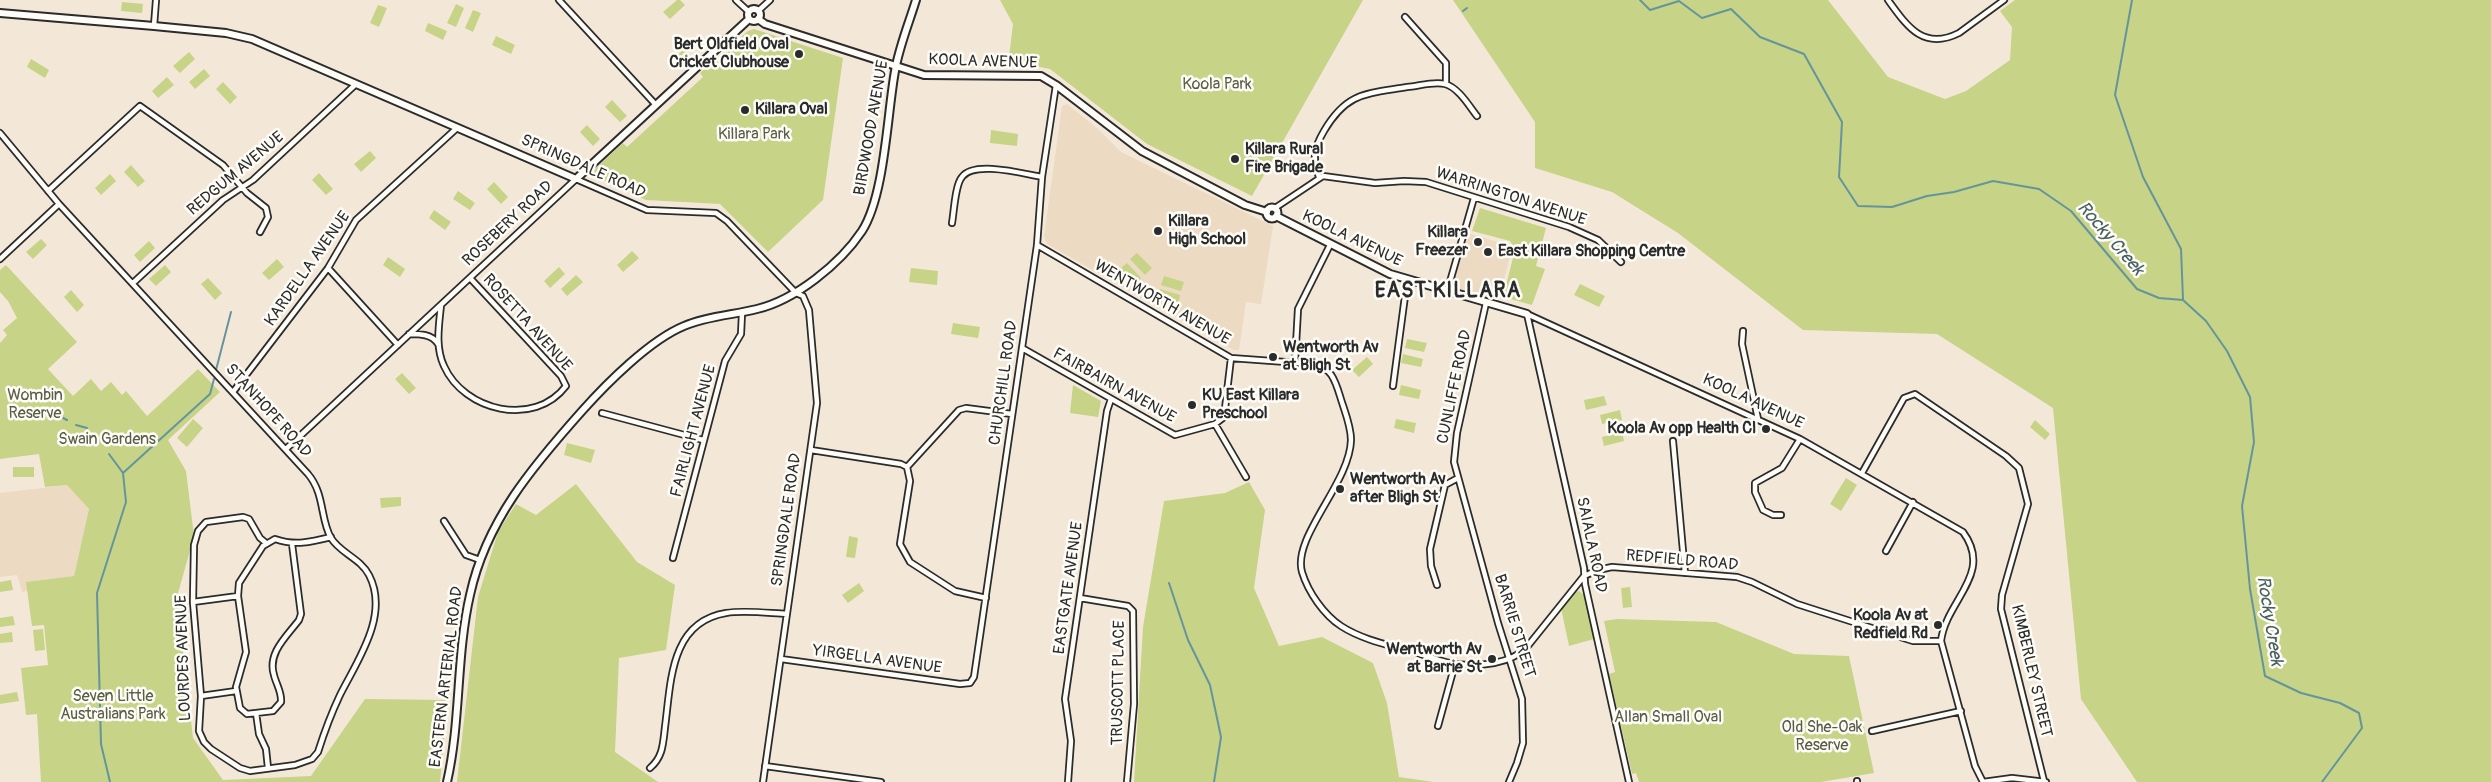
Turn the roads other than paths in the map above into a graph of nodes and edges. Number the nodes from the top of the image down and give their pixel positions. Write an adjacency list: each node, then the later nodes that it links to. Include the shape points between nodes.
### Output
1 (156, 0): 13 (street)
2 (559, 0): 18 (street)
3 (736, 0): 10 (street)
4 (770, 0): 8 (street)
5 (916, 0): 14 (main road, BIRDWOOD AVENUE)
6 (1888, 0): 7 (street, via 1912,30 1934,39 1959,33)
7 (2004, 0)
8 (758, 11): 10 (main road, via 752,10); 12 (main road)
9 (0, 13): 13 (main road, SPRINGDALE ROAD)
10 (749, 16): 12 (main road, via 752,21); 18 (main road, ROSEBERY ROAD)
11 (1405, 17): 16 (street, via 1446,63)
12 (758, 19): 14 (main road, KOOLA AVENUE)
13 (154, 26): 15 (main road, SPRINGDALE ROAD, via 226,33 252,39)
14 (896, 66): 17 (main road, KOOLA AVENUE, via 931,76 1036,75); 43 (main road, BIRDWOOD AVENUE, via 879,182 867,221 846,250)
15 (356, 84): 20 (main road, SPRINGDALE ROAD); 25 (street, REDGUM AVENUE)
16 (1446, 84): 19 (street); 23 (street, via 1368,94 1342,105 1314,149)
17 (1056, 85): 22 (street, CHURCHILL ROAD); 30 (main road, KOOLA AVENUE, via 1142,151 1245,205)
18 (656, 105): 24 (main road, ROSEBERY ROAD)
19 (1478, 116)
20 (456, 128): 24 (main road, SPRINGDALE ROAD); 38 (street, KARDELLA AVENUE, via 356,220)
21 (0, 133): 26 (street, STANHOPE ROAD)
22 (1042, 177): 32 (street, via 980,168 967,172 959,182); 34 (street, CHURCHILL ROAD)
23 (1318, 177): 27 (street, WARRINGTON AVENUE, via 1375,183 1426,182); 29 (street)
24 (576, 179): 39 (street, ROSEBERY ROAD); 43 (street, SPRINGDALE ROAD, via 647,210 716,213)
25 (242, 187): 26 (street, via 223,165 140,106); 33 (street, via 268,211); 41 (street, REDGUM AVENUE, via 223,200)
26 (48, 191): 28 (street, STANHOPE ROAD)
27 (1474, 198): 37 (street, WARRINGTON AVENUE, via 1569,227 1598,240); 42 (street)
28 (59, 204): 36 (street); 41 (street, STANHOPE ROAD)
29 (1275, 208): 30 (main road); 31 (main road)
30 (1267, 212): 31 (main road, via 1270,218)
31 (1276, 216): 35 (main road, KOOLA AVENUE)
32 (952, 223)
33 (260, 232)
34 (1036, 245): 52 (street, CHURCHILL ROAD); 53 (street, WENTWORTH AVENUE)
35 (1330, 245): 40 (main road, KOOLA AVENUE); 54 (street, via 1298,309)
36 (0, 259)
37 (1621, 262)
38 (328, 268): 50 (street); 56 (street, KARDELLA AVENUE)
39 (470, 278): 45 (street, ROSEBERY ROAD); 51 (street, ROSETTA AVENUE, via 561,376 566,386 559,394 534,407 521,410 493,408 456,385 444,366)
40 (1408, 281): 42 (main road, KOOLA AVENUE); 55 (street)
41 (133, 283): 56 (street, STANHOPE ROAD)
42 (1447, 292): 44 (main road, KOOLA AVENUE)
43 (796, 293): 46 (main road, EASTERN ARTERIAL ROAD); 66 (street, SPRINGDALE ROAD, via 806,299 809,310 817,404)
44 (1486, 303): 47 (main road, KOOLA AVENUE); 70 (street, CUNLIFFE ROAD, via 1454,448)
45 (441, 305): 49 (street, ROSEBERY ROAD); 51 (street)
46 (742, 313): 63 (street, FAIRLIGHT AVENUE, via 741,334 725,361); 79 (main road, EASTERN ARTERIAL ROAD, via 674,330 643,353 591,402 538,461 498,519)
47 (1528, 314): 60 (street, KOOLA AVENUE); 81 (street, SAIALA ROAD)
48 (1743, 332): 60 (street, via 1742,344)
49 (409, 334): 50 (street, ROSEBERY ROAD); 51 (street, via 426,335)
50 (398, 344): 65 (street, ROSEBERY ROAD)
51 (438, 345)
52 (1022, 348): 57 (street, FAIRBAIRN AVENUE); 59 (street, CHURCHILL ROAD)
53 (1232, 358): 54 (street, WENTWORTH AVENUE); 61 (street, via 1224,417)
54 (1294, 364): 91 (street, WENTWORTH AVENUE, via 1320,366 1332,375 1351,432 1345,470 1302,551 1301,566 1308,587 1326,614 1348,630 1371,640)
55 (1393, 386)
56 (233, 392): 65 (street, STANHOPE ROAD)
57 (1111, 399): 61 (street, FAIRBAIRN AVENUE, via 1175,435); 85 (street, EASTGATE AVENUE)
58 (602, 414): 63 (street)
59 (1012, 414): 67 (street, via 966,408 959,410); 84 (street, CHURCHILL ROAD)
60 (1758, 419): 62 (street, KOOLA AVENUE)
61 (1216, 424): 69 (street)
62 (1800, 439): 68 (street, KOOLA AVENUE); 72 (street, via 1782,468 1755,483 1762,510)
63 (703, 440): 78 (street, FAIRLIGHT AVENUE)
64 (1673, 441): 80 (street)
65 (286, 448): 74 (street, STANHOPE ROAD, via 316,485)
66 (812, 450): 67 (street); 87 (street, SPRINGDALE ROAD)
67 (907, 467): 84 (street, via 910,481 900,544 910,562 955,591)
68 (1862, 473): 71 (street, KOOLA AVENUE); 102 (street, KIMBERLEY STREET, via 1904,398 1915,394 2019,468 2028,504 2002,595 2001,609)
69 (1246, 477)
70 (1458, 478): 82 (street, via 1445,485 1430,549); 90 (street, BARRIE STREET)
71 (1913, 502): 77 (street); 88 (street, KOOLA AVENUE, via 1963,532 1972,547 1972,573 1946,621)
72 (1781, 515)
73 (444, 521): 79 (street, via 466,555)
74 (331, 538): 76 (street); 100 (street, LOURDES AVENUE, via 365,568 372,582 375,600 371,631 362,657 340,695 318,752 312,759)
75 (266, 544): 76 (street, via 275,539); 83 (street, via 240,578); 86 (street, LOURDES AVENUE, via 249,520 243,517 206,522 198,531 194,545)
76 (292, 544): 96 (street, via 300,617 273,655 280,704 273,711)
77 (1886, 551)
78 (673, 558)
79 (480, 560): 103 (main road, EASTERN ARTERIAL ROAD, via 464,631)
80 (1685, 573): 81 (street, REDFIELD ROAD, via 1612,567); 88 (street, REDFIELD ROAD, via 1737,577 1797,604 1913,641)
81 (1584, 576): 90 (street, via 1527,647); 109 (street, SAIALA ROAD)
82 (1436, 586)
83 (238, 596): 86 (street); 93 (street, via 246,652)
84 (986, 598): 92 (street, CHURCHILL ROAD, via 974,677)
85 (1080, 598): 106 (street, EASTGATE AVENUE, via 1065,698 1071,741); 107 (street, TRUSCOTT PLACE, via 1128,606 1133,611 1134,704)
86 (193, 602): 94 (street, LOURDES AVENUE)
87 (787, 614): 89 (street, SPRINGDALE ROAD); 101 (street, via 727,612 709,616 691,628 679,648 659,761)
88 (1941, 641): 95 (street)
89 (781, 659): 92 (street, YIRGELLA AVENUE, via 960,684); 99 (street, SPRINGDALE ROAD)
90 (1510, 659): 91 (street, WENTWORTH AVENUE); 108 (street, BARRIE STREET, via 1520,690 1524,730 1518,763)
91 (1455, 664): 97 (street)
92 (970, 682)
93 (236, 691): 94 (street); 96 (street, via 242,712)
94 (201, 696): 100 (street, LOURDES AVENUE, via 199,731 204,742 240,768 250,771)
95 (1961, 712): 98 (street); 110 (street, via 1975,766)
96 (256, 713): 100 (street, via 258,734 266,749)
97 (1438, 726)
98 (1872, 731)
99 (765, 766): 104 (street, SPRINGDALE ROAD); 105 (street)
100 (268, 768)
101 (650, 768)
102 (2046, 781): 110 (street, via 2012,778)
103 (447, 782)
104 (763, 782)
105 (882, 782)
106 (1068, 782)
107 (1127, 782)
108 (1509, 782)
109 (1628, 782)
110 (1983, 782)

